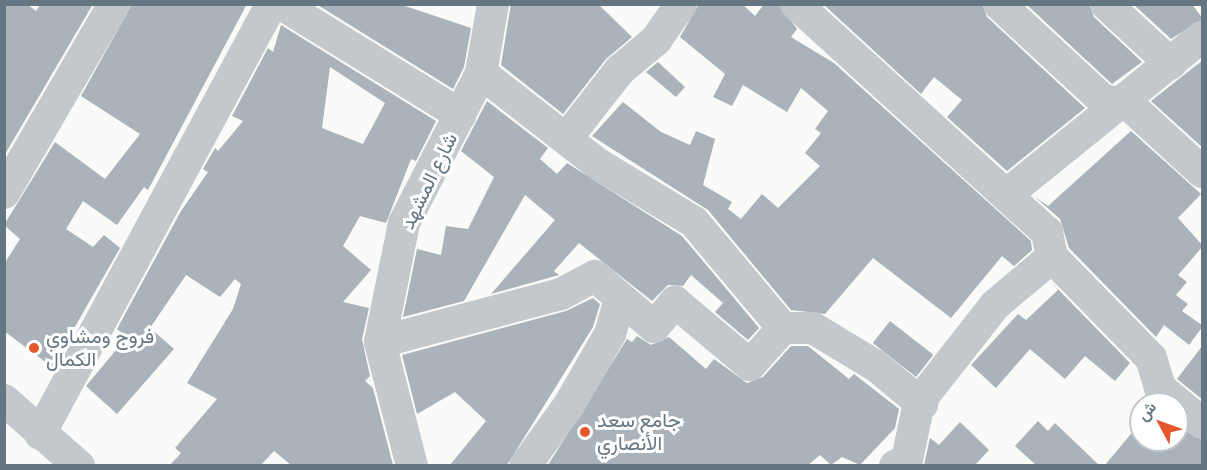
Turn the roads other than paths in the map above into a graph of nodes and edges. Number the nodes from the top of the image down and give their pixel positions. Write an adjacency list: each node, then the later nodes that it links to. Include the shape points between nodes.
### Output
1 (114, 4): 16 (street)
2 (272, 4): 25 (street)
3 (281, 4): 13 (street)
4 (493, 4): 11 (street, شارع المشهد)
5 (681, 4): 14 (street)
6 (796, 4): 17 (street)
7 (999, 4): 12 (street, via 1104,101)
8 (1106, 4): 10 (street)
9 (1203, 37): 10 (street)
10 (1171, 64): 12 (street)
11 (481, 73): 13 (street, شارع المشهد); 14 (street)
12 (1126, 103): 15 (street); 17 (street)
13 (461, 115): 21 (street, شارع المشهد, via 404,223)
14 (566, 139): 20 (street, via 693,222)
15 (1203, 172)
16 (4, 193)
17 (1006, 195): 18 (street, via 1047,232)
18 (1052, 257): 23 (street, via 995,304); 24 (street, via 1151,358 1160,388)
19 (619, 302): 20 (street, via 654,327 675,302 750,365); 21 (street, via 595,276 561,294); 27 (street, via 610,334 569,405)
20 (783, 328): 23 (street, via 813,328 876,366)
21 (380, 342): 26 (street, شارع المشهد)
22 (4, 400): 25 (street)
23 (921, 403): 28 (street, via 907,460)
24 (1203, 423)
25 (60, 454)
26 (412, 465)
27 (525, 465)
28 (895, 465)

